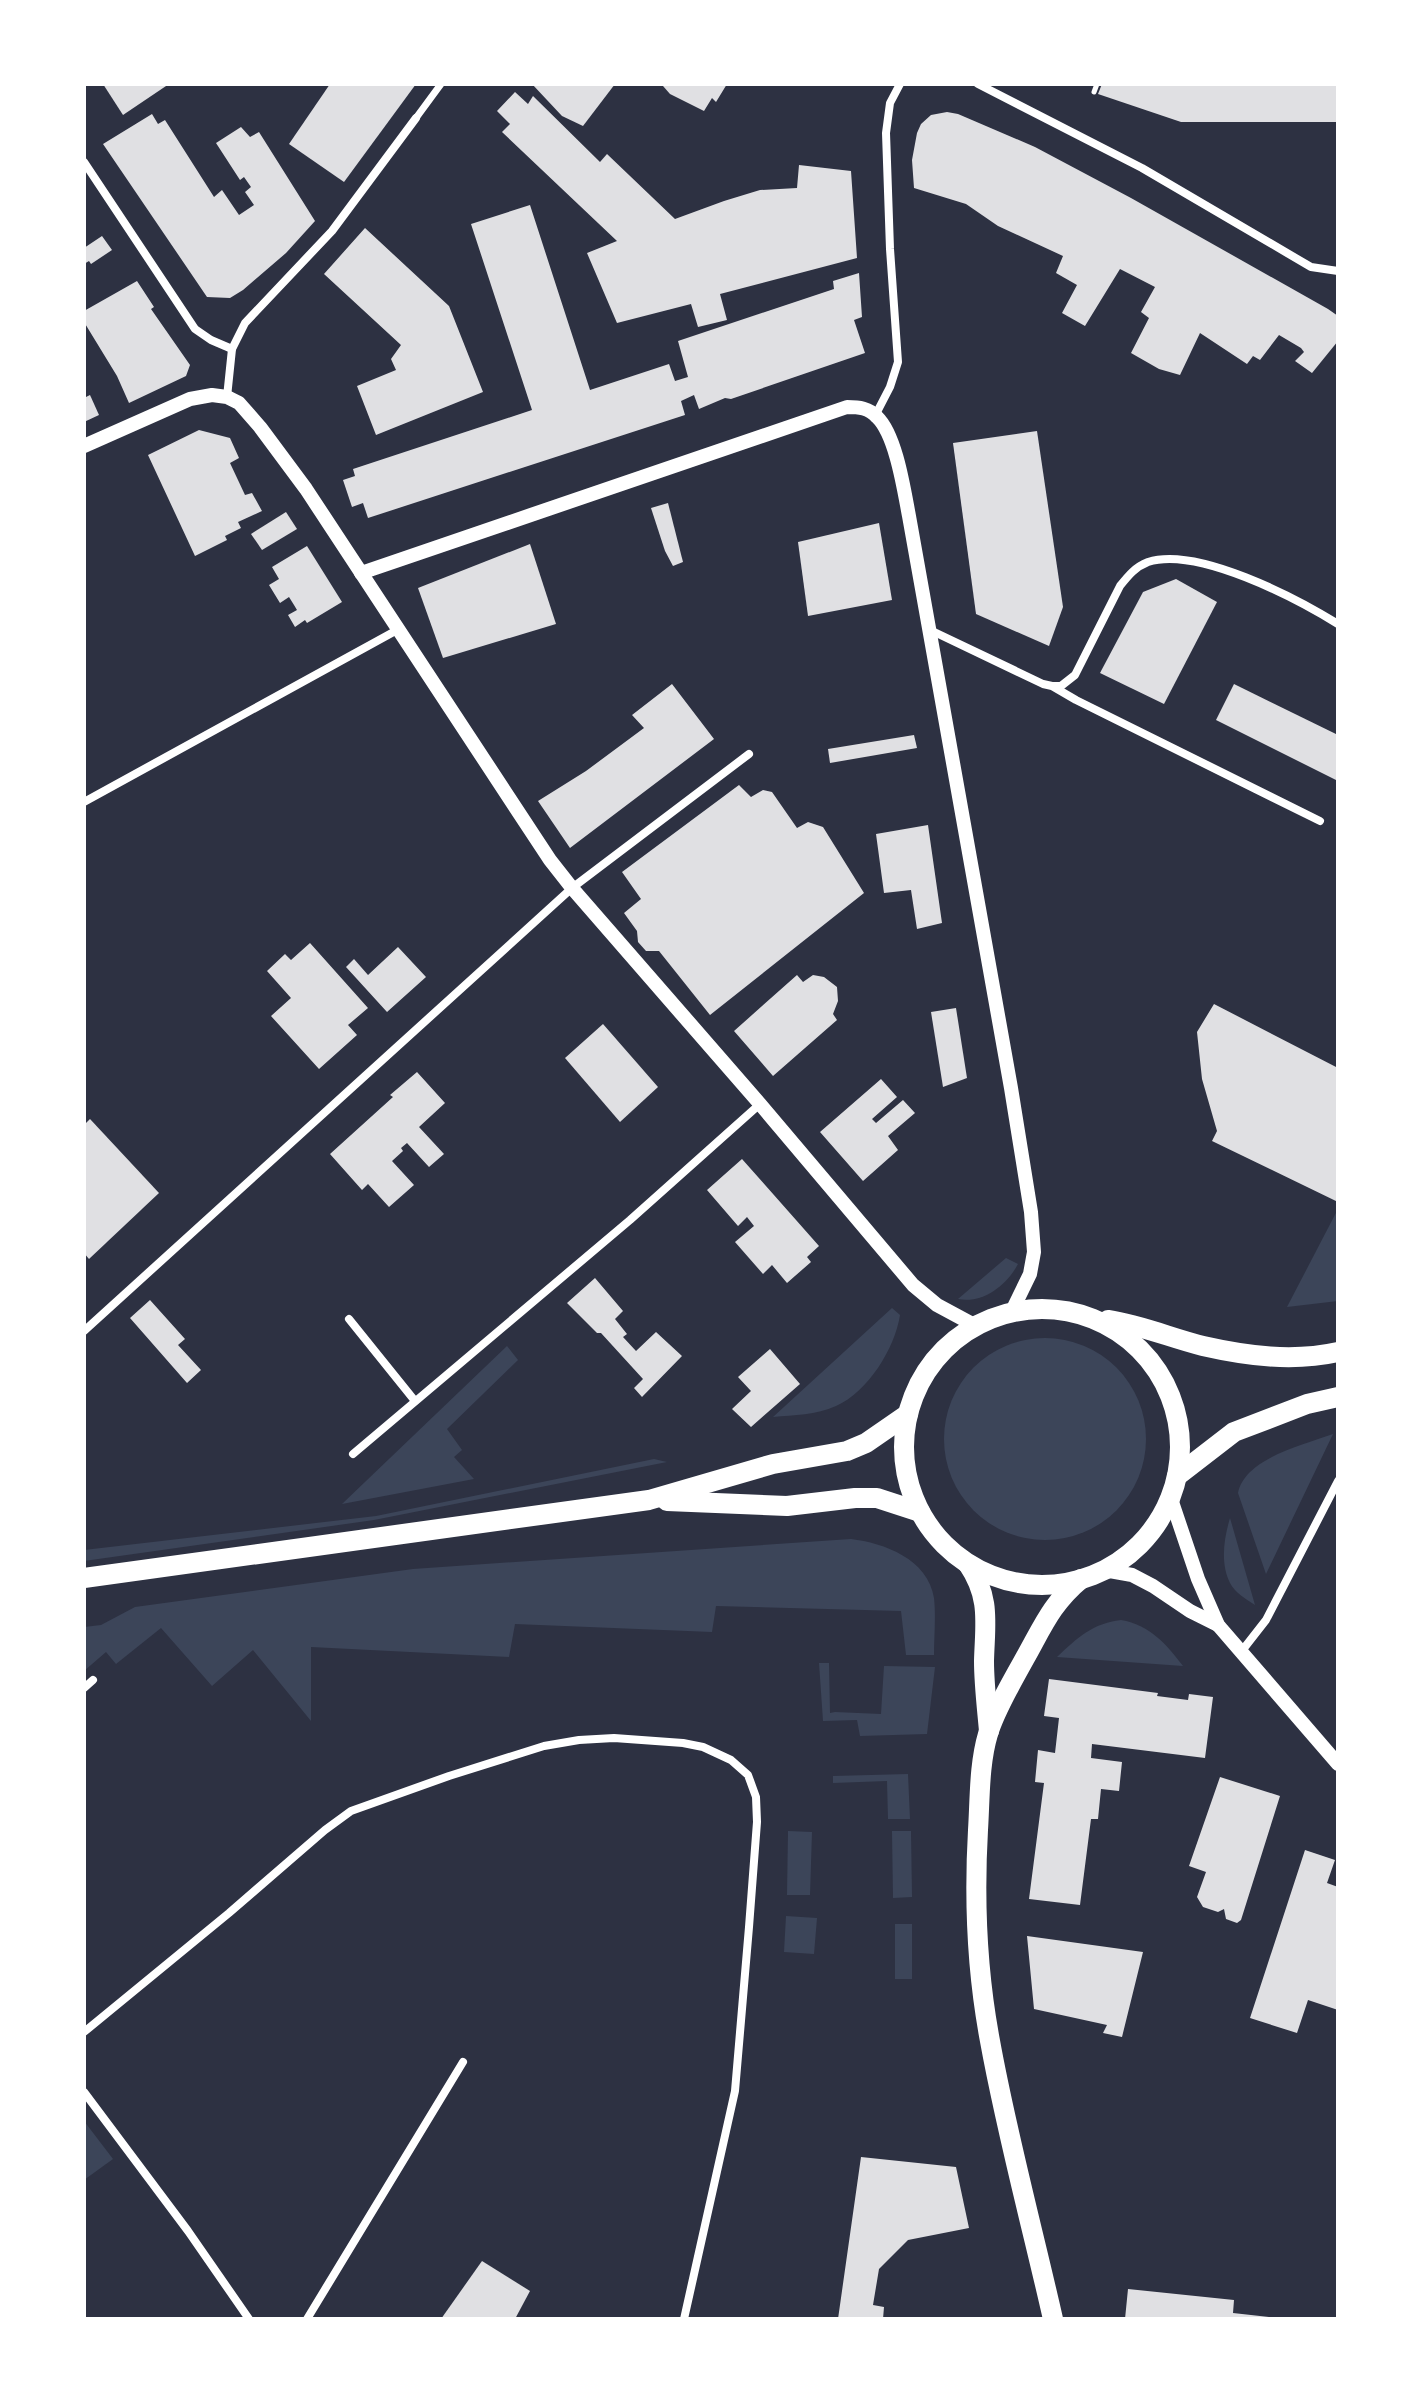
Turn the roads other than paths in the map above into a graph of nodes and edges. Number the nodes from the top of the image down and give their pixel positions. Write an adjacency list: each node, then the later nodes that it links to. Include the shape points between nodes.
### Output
1 (441, 84): 4 (street)
2 (978, 84): 6 (street, via 1142,168 1311,267)
3 (898, 86): 9 (street, via 886,133 898,362)
4 (416, 118): 7 (street, via 332,231 245,323)
5 (84, 162): 7 (street, via 183,314 202,335)
6 (1338, 271)
7 (232, 349): 8 (street)
8 (227, 397): 10 (street, via 190,399); 11 (street, via 260,427)
9 (876, 414): 11 (street, via 847,407); 14 (street, via 900,472)
10 (84, 446)
11 (361, 573): 13 (street)
12 (1338, 624): 15 (street, via 1282,593 1224,570 1189,561 1149,562 1120,586 1075,675)
13 (399, 629): 17 (street); 19 (street)
14 (930, 630): 15 (street); 21 (street, via 1031,1212 1030,1274)
15 (1052, 686): 18 (street)
16 (749, 754): 19 (street)
17 (84, 802)
18 (1320, 821)
19 (572, 888): 20 (street); 25 (street)
20 (760, 1104): 24 (street, via 913,1285); 28 (street)
21 (1011, 1313): 22 (main road, via 1058,1309); 24 (main road)
22 (1088, 1316): 26 (main road, via 1204,1346 1272,1357); 31 (main road, via 1135,1344 1162,1379 1178,1422)
23 (349, 1319): 28 (street)
24 (976, 1326): 29 (main road, via 949,1344 928,1370)
25 (84, 1331)
26 (1338, 1352)
27 (1338, 1397): 31 (main road, via 1234,1432)
28 (415, 1401): 30 (street)
29 (908, 1414): 34 (main road, via 847,1451 773,1464); 35 (main road, via 904,1457)
30 (353, 1454)
31 (1177, 1476): 33 (main road)
32 (1338, 1481): 41 (street, via 1266,1620)
33 (1171, 1499): 37 (main road, via 1142,1542); 40 (street)
34 (649, 1500): 35 (main road, via 787,1506 877,1498); 38 (main road)
35 (920, 1512): 36 (main road)
36 (967, 1563): 39 (main road, via 1024,1584); 44 (main road, via 984,1597)
37 (1104, 1570): 39 (main road); 40 (street, via 1132,1575)
38 (84, 1578)
39 (1081, 1579): 44 (main road, via 1048,1616)
40 (1218, 1625): 41 (street)
41 (1241, 1652): 45 (street)
42 (93, 1680): 43 (street)
43 (84, 1688)
44 (989, 1731): 52 (main road, via 976,1860 980,1968 990,2040)
45 (1338, 1764)
46 (84, 2032): 51 (street, via 351,1811 449,1776 579,1740 683,1743 731,1760 748,1775 757,1822 735,2091)
47 (463, 2062): 50 (street)
48 (84, 2092): 49 (street)
49 (249, 2319)
50 (307, 2319)
51 (684, 2319)
52 (1053, 2319)

